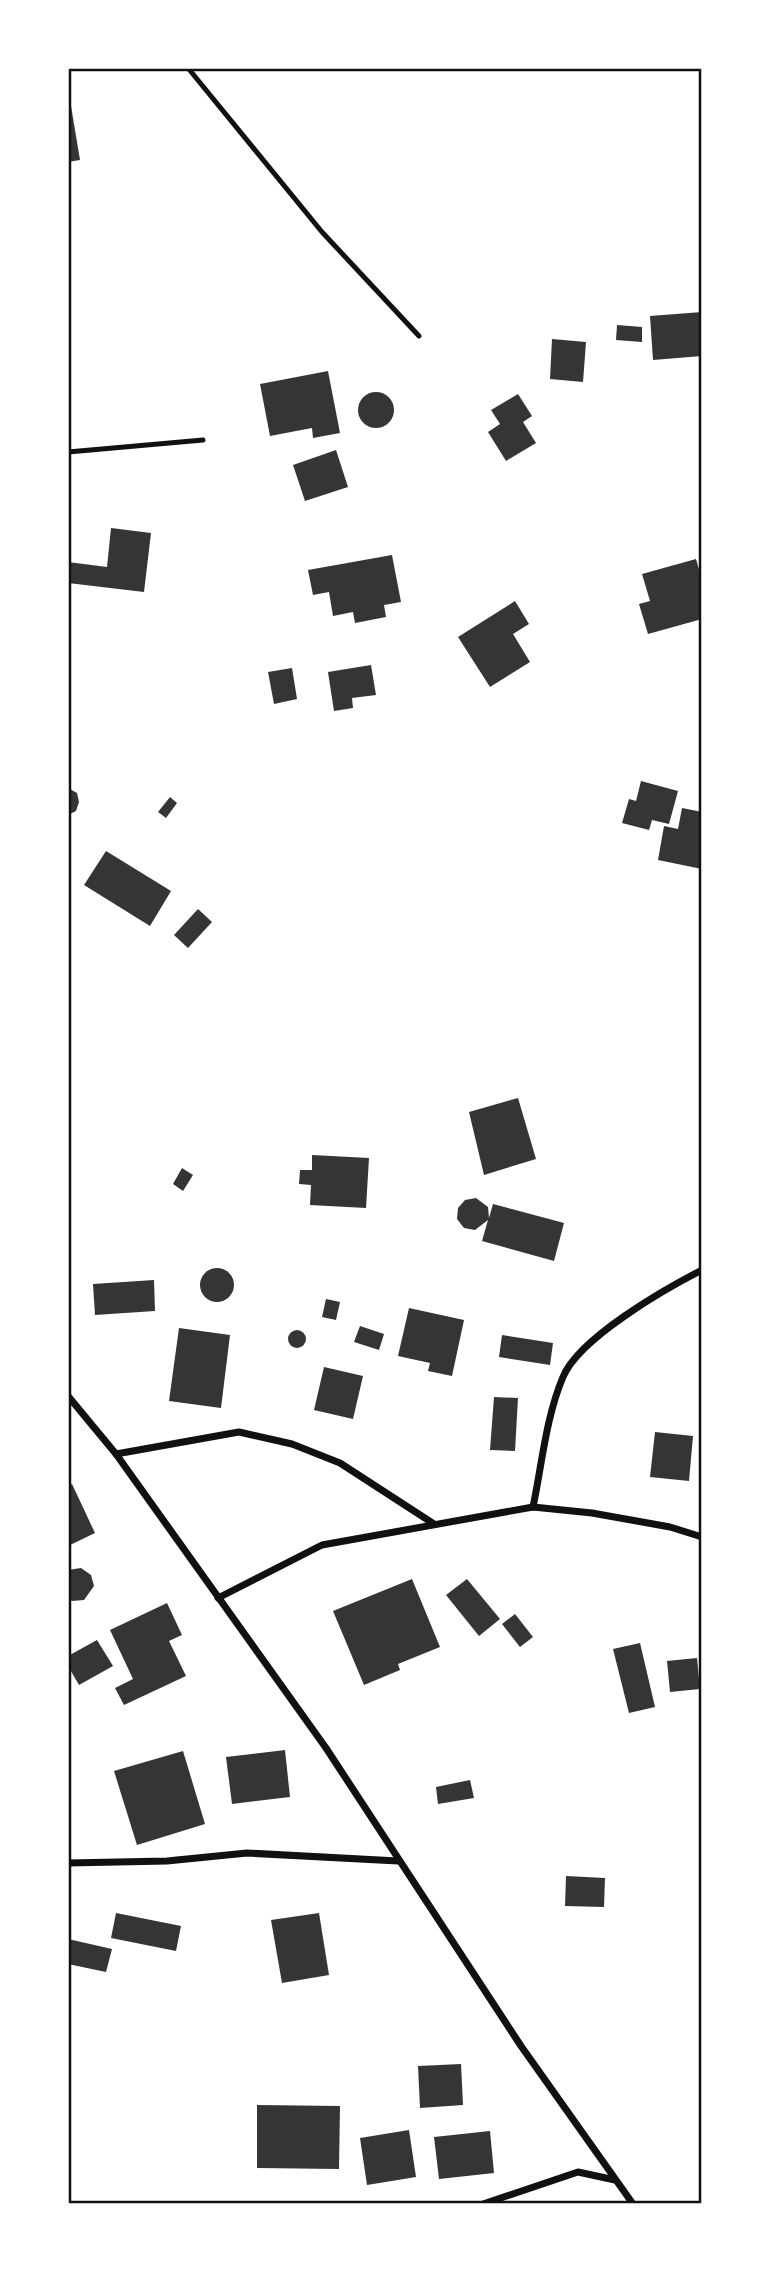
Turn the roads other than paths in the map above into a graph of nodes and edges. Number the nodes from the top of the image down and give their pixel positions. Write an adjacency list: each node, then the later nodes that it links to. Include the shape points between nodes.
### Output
1 (188, 68): 2 (lane, via 322,232)
2 (419, 336)
3 (203, 440): 4 (lane)
4 (68, 452)
5 (702, 1270): 8 (street, via 598,1335 564,1374)
6 (68, 1396): 7 (street)
7 (117, 1454): 9 (street, via 239,1432 292,1444 340,1463); 11 (street)
8 (533, 1507): 9 (street); 10 (street, via 670,1527)
9 (435, 1524): 11 (street, via 322,1545)
10 (702, 1537)
11 (218, 1598): 12 (street, via 327,1748)
12 (398, 1861): 13 (street, via 247,1853 167,1861); 14 (street)
13 (68, 1863)
14 (615, 2180): 15 (street, via 578,2172); 16 (street)
15 (483, 2204)
16 (632, 2204)

